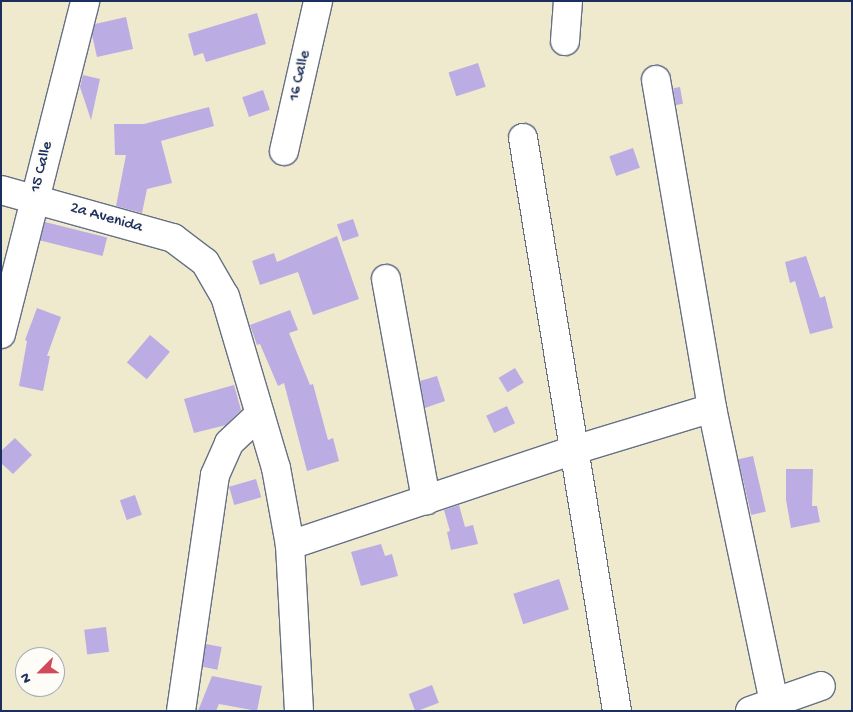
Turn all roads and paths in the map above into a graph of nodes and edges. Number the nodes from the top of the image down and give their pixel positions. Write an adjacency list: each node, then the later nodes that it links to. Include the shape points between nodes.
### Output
1 (85, 1): 9 (street, 15 Calle)
2 (318, 1): 7 (street, 16 Calle)
3 (568, 1): 4 (street)
4 (565, 41)
5 (656, 80): 12 (street)
6 (523, 138): 14 (street)
7 (284, 151)
8 (1, 190): 9 (street, 2a Avenida)
9 (35, 199): 11 (street, 15 Calle); 13 (street, 2a Avenida, via 173,238 204,262 225,296)
10 (386, 279): 15 (street)
11 (1, 334)
12 (712, 408): 14 (street); 18 (street)
13 (260, 414): 16 (street, via 276,468); 19 (street, via 229,443 215,475)
14 (574, 450): 15 (street); 21 (street)
15 (426, 500): 16 (street)
16 (290, 545): 20 (street)
17 (821, 686): 18 (street)
18 (767, 708)
19 (181, 711)
20 (299, 711)
21 (617, 711)

